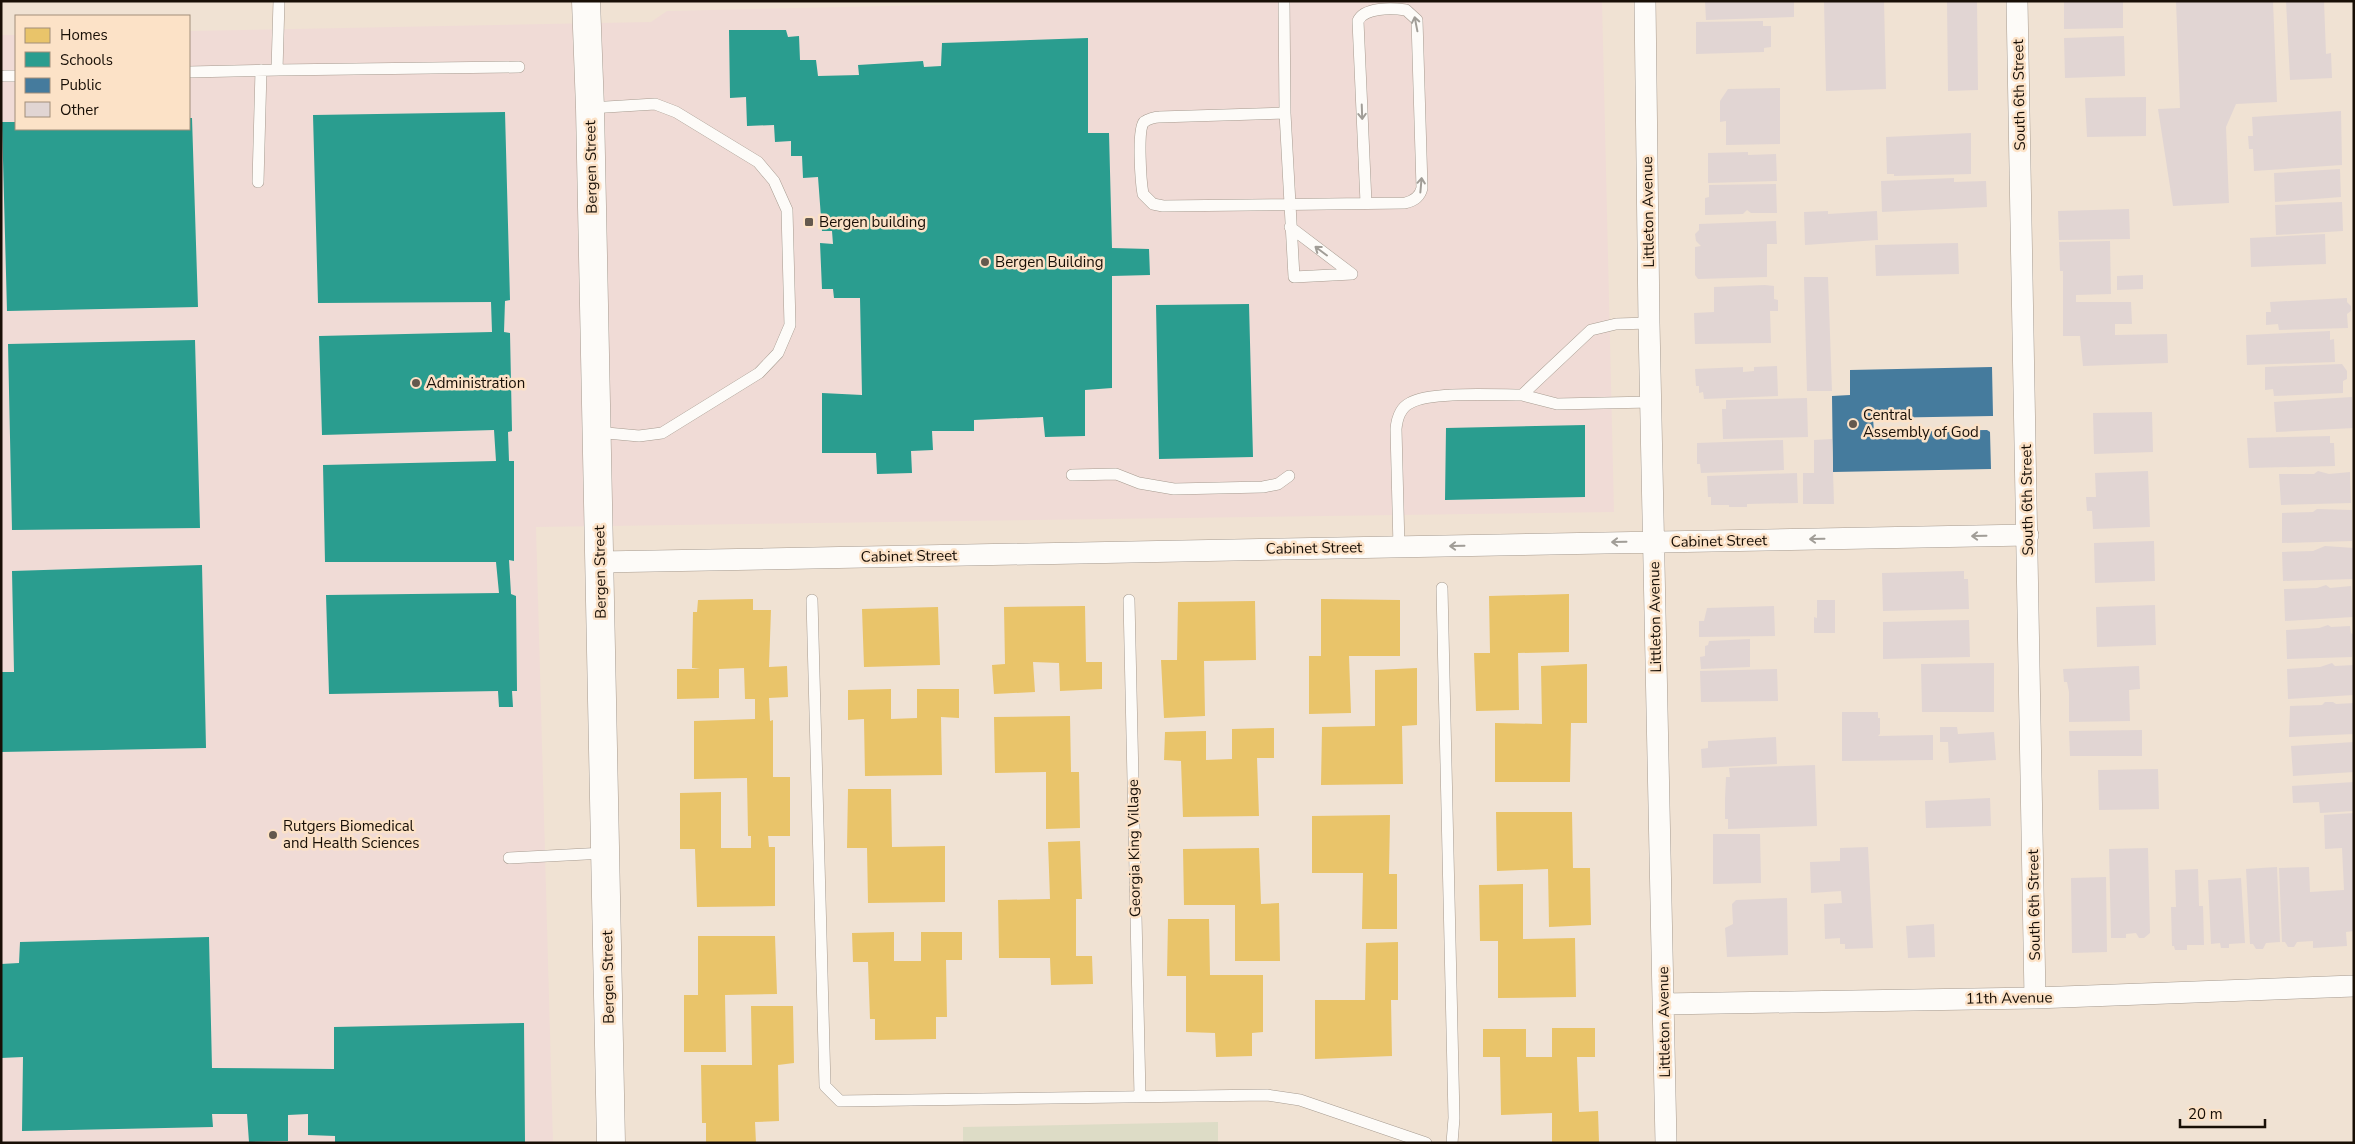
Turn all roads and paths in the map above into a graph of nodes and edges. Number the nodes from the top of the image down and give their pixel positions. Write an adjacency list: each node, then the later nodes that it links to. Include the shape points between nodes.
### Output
1 (278, 1): 8 (lane)
2 (586, 1): 12 (main road, Bergen Street)
3 (1284, 1): 13 (lane)
4 (1645, 1): 18 (street, Littleton Avenue)
5 (2017, 1): 24 (street, South 6th Street)
6 (519, 67): 8 (lane)
7 (261, 70): 8 (lane); 9 (lane); 14 (lane)
8 (279, 70)
9 (190, 72)
10 (4, 76): 11 (lane)
11 (15, 76)
12 (590, 108): 21 (main road, Bergen Street); 21 (lane, via 655,104 676,112 758,162 774,181 787,210 790,325 778,353 759,373 662,433 639,436)
13 (1285, 114): 15 (lane); 15 (lane, via 1155,117 1147,120 1141,133 1142,190 1149,201 1163,206)
14 (258, 182)
15 (1289, 203): 16 (lane); 17 (lane)
16 (1366, 203): 16 (lane, one-way to 16, via 1409,202 1419,196 1422,188 1417,20 1406,10 1370,11 1362,14 1358,21)
17 (1290, 227): 17 (lane, one-way to 17, via 1294,276 1352,274)
18 (1649, 323): 19 (lane, via 1616,324 1591,330); 20 (street, Littleton Avenue)
19 (1522, 395): 20 (lane, via 1557,404); 26 (lane, via 1431,398 1411,402 1399,414 1396,429)
20 (1651, 402): 25 (street, Littleton Avenue)
21 (595, 432): 27 (main road, Bergen Street)
22 (1072, 475): 23 (lane, via 1116,474 1139,483 1174,488 1263,487 1278,484)
23 (1289, 476)
24 (2028, 535): 25 (street, Cabinet Street, one-way to 25); 34 (street, South 6th Street)
25 (1654, 542): 26 (street, Cabinet Street, one-way to 26); 35 (street, Littleton Avenue)
26 (1399, 547): 27 (street, Cabinet Street)
27 (600, 562): 31 (main road, Bergen Street)
28 (1442, 588): 39 (lane)
29 (812, 600): 36 (lane, via 824,1086 840,1101)
30 (1128, 600): 36 (lane, Georgia King Village)
31 (605, 853): 32 (lane); 37 (main road, Bergen Street)
32 (509, 858)
33 (2354, 986): 34 (street, 11th Avenue)
34 (2035, 998): 35 (street, 11th Avenue)
35 (1663, 1004): 40 (street, Littleton Avenue)
36 (1140, 1096): 38 (lane, via 1285,1097)
37 (611, 1143)
38 (1426, 1143)
39 (1452, 1143)
40 (1666, 1143)

